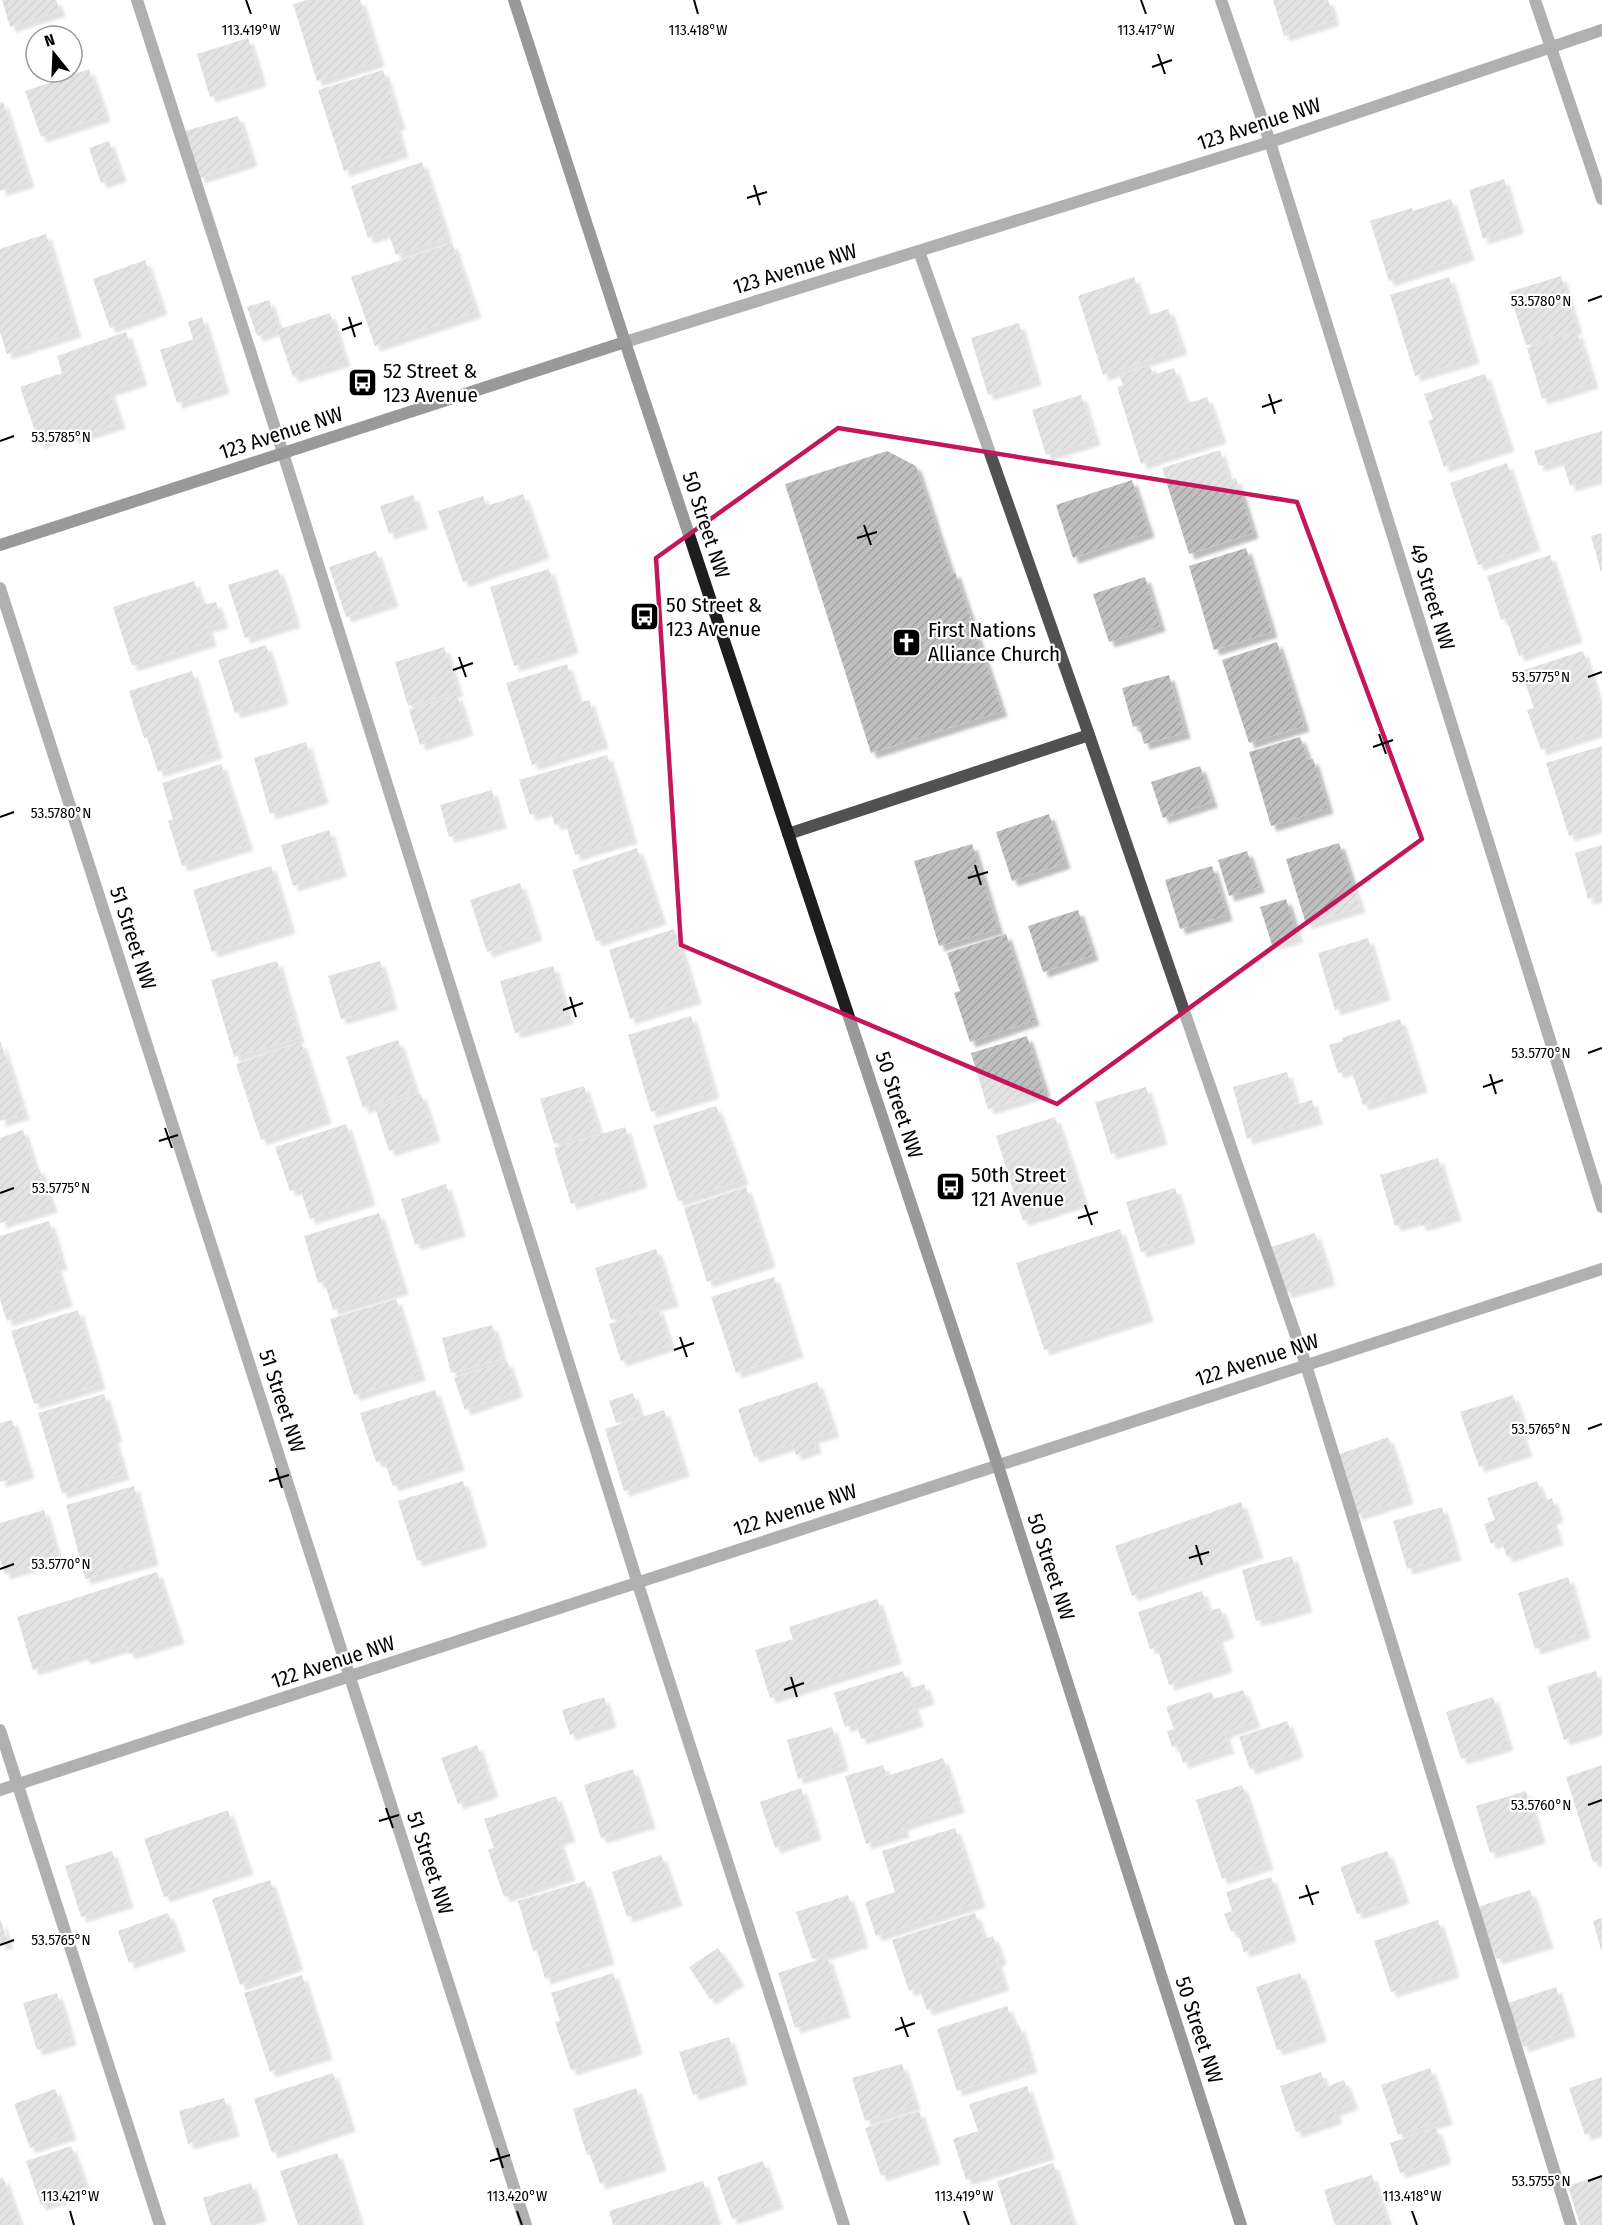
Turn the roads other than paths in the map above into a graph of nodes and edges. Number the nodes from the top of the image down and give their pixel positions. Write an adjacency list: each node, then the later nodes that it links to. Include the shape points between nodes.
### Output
1 (137, 0): 11 (street)
2 (514, 0): 10 (main road, 50 Street NW)
3 (1221, 0): 7 (street, 49 Street NW)
4 (1535, 0): 6 (street)
5 (1602, 30): 6 (street, 123 Avenue NW)
6 (1550, 46): 7 (street, 123 Avenue NW); 8 (street)
7 (1270, 142): 9 (street, 123 Avenue NW); 16 (street, 49 Street NW)
8 (1602, 199)
9 (919, 251): 10 (street, 123 Avenue NW); 14 (street)
10 (625, 342): 11 (main road, 123 Avenue NW); 15 (main road, 50 Street NW)
11 (283, 453): 12 (main road, 123 Avenue NW); 20 (street)
12 (0, 545)
13 (0, 588): 21 (street, 51 Street NW)
14 (1089, 735): 15 (street); 18 (street)
15 (788, 834): 19 (main road, 50 Street NW)
16 (1602, 1207)
17 (1602, 1269): 18 (street, 122 Avenue NW)
18 (1306, 1365): 19 (street, 122 Avenue NW); 29 (street)
19 (998, 1466): 20 (street, 122 Avenue NW); 28 (main road, 50 Street NW)
20 (637, 1581): 21 (street, 122 Avenue NW); 27 (street)
21 (350, 1677): 23 (street, 122 Avenue NW); 26 (street, 51 Street NW)
22 (0, 1730): 23 (street)
23 (18, 1784): 24 (street, 122 Avenue NW); 25 (street)
24 (0, 1790)
25 (160, 2225)
26 (526, 2225)
27 (844, 2225)
28 (1241, 2225)
29 (1571, 2225)

